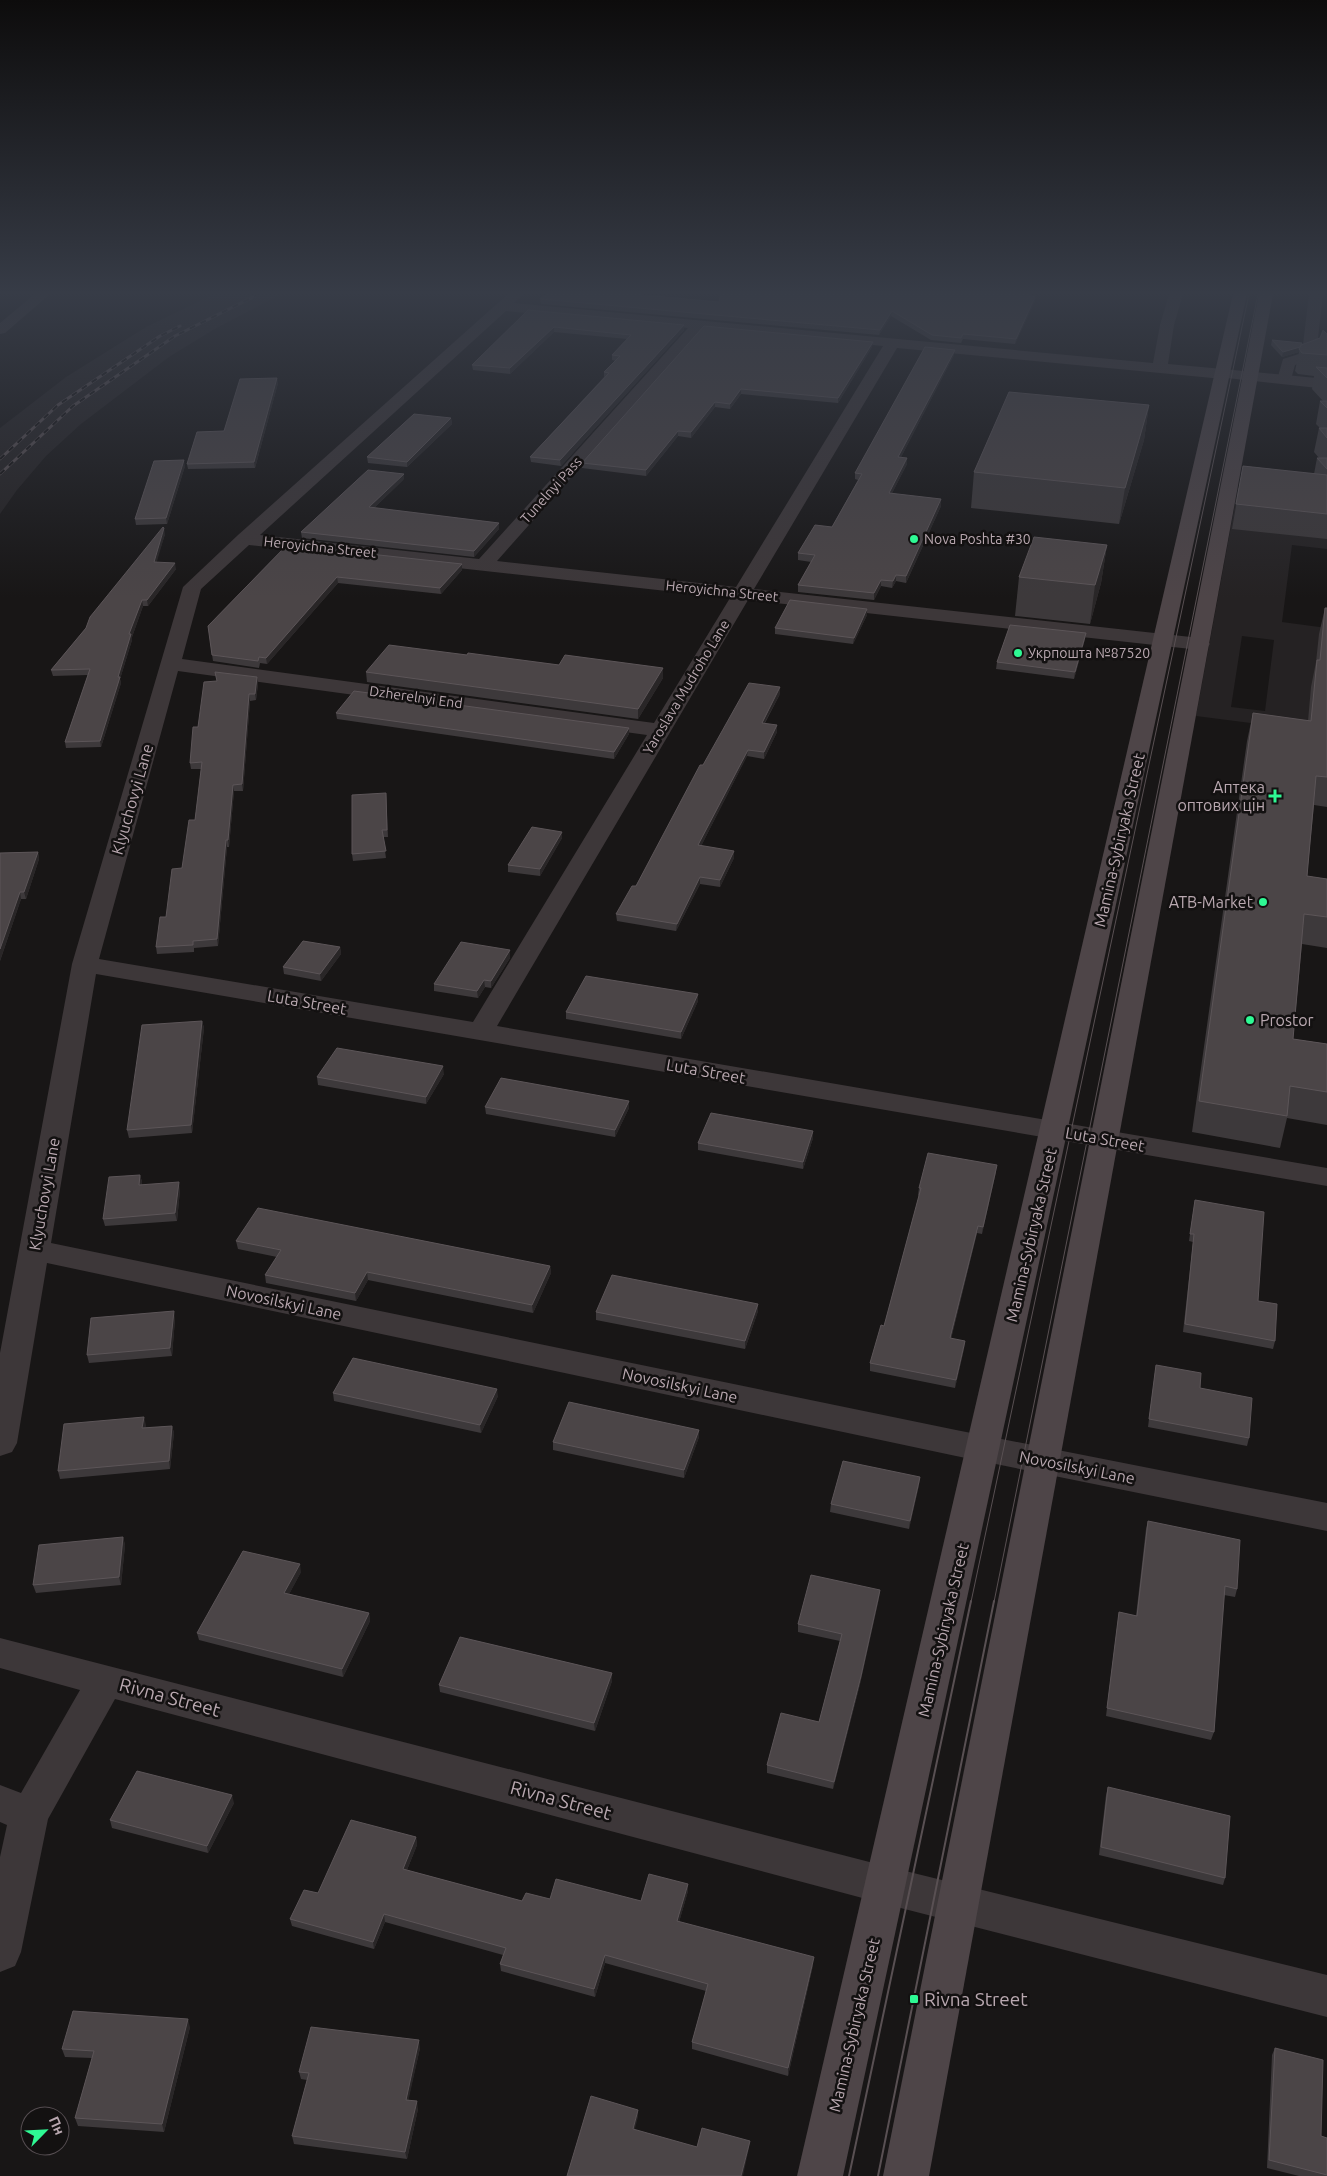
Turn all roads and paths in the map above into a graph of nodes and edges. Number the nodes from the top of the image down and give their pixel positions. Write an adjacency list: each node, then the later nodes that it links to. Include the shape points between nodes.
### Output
1 (403, 396): 6 (street, Klyuchovyi Lane)
2 (636, 396): 7 (street, Tunelnyi Pass)
3 (861, 396): 8 (street, Yaroslava Mudroho Lane)
4 (1218, 396): 9 (main road, Mamina-Sybiryaka Street)
5 (1248, 396): 10 (main road)
6 (244, 539): 7 (street, Heroyichna Street); 11 (street, Klyuchovyi Lane, via 192,587)
7 (484, 565): 8 (street, Heroyichna Street)
8 (743, 593): 9 (street, Heroyichna Street); 12 (street, Yaroslava Mudroho Lane)
9 (1164, 640): 10 (street, Heroyichna Street); 15 (main road, Mamina-Sybiryaka Street)
10 (1200, 644): 16 (main road)
11 (170, 664): 12 (street, Dzherelnyi End); 13 (street, Klyuchovyi Lane)
12 (661, 730): 14 (street, Yaroslava Mudroho Lane)
13 (85, 964): 14 (street, Luta Street); 18 (street, Klyuchovyi Lane)
14 (480, 1032): 15 (street, Luta Street)
15 (1054, 1131): 16 (street, Luta Street); 20 (main road, Mamina-Sybiryaka Street)
16 (1105, 1139): 17 (street, Luta Street); 21 (main road)
17 (1327, 1177)
18 (34, 1250): 19 (street, Klyuchovyi Lane); 20 (street, Novosilskyi Lane)
19 (0, 1443)
20 (983, 1449): 21 (street, Novosilskyi Lane); 26 (main road, Mamina-Sybiryaka Street)
21 (1044, 1460): 22 (street, Novosilskyi Lane); 27 (main road)
22 (1327, 1517)
23 (0, 1653): 24 (street, Rivna Street)
24 (105, 1680): 25 (street); 26 (street, Rivna Street)
25 (14, 1809): 28 (street)
26 (885, 1885): 27 (street, Rivna Street); 30 (main road, Mamina-Sybiryaka Street)
27 (959, 1903): 29 (street, Rivna Street); 31 (main road)
28 (0, 1952)
29 (1327, 1996)
30 (820, 2176)
31 (906, 2176)

